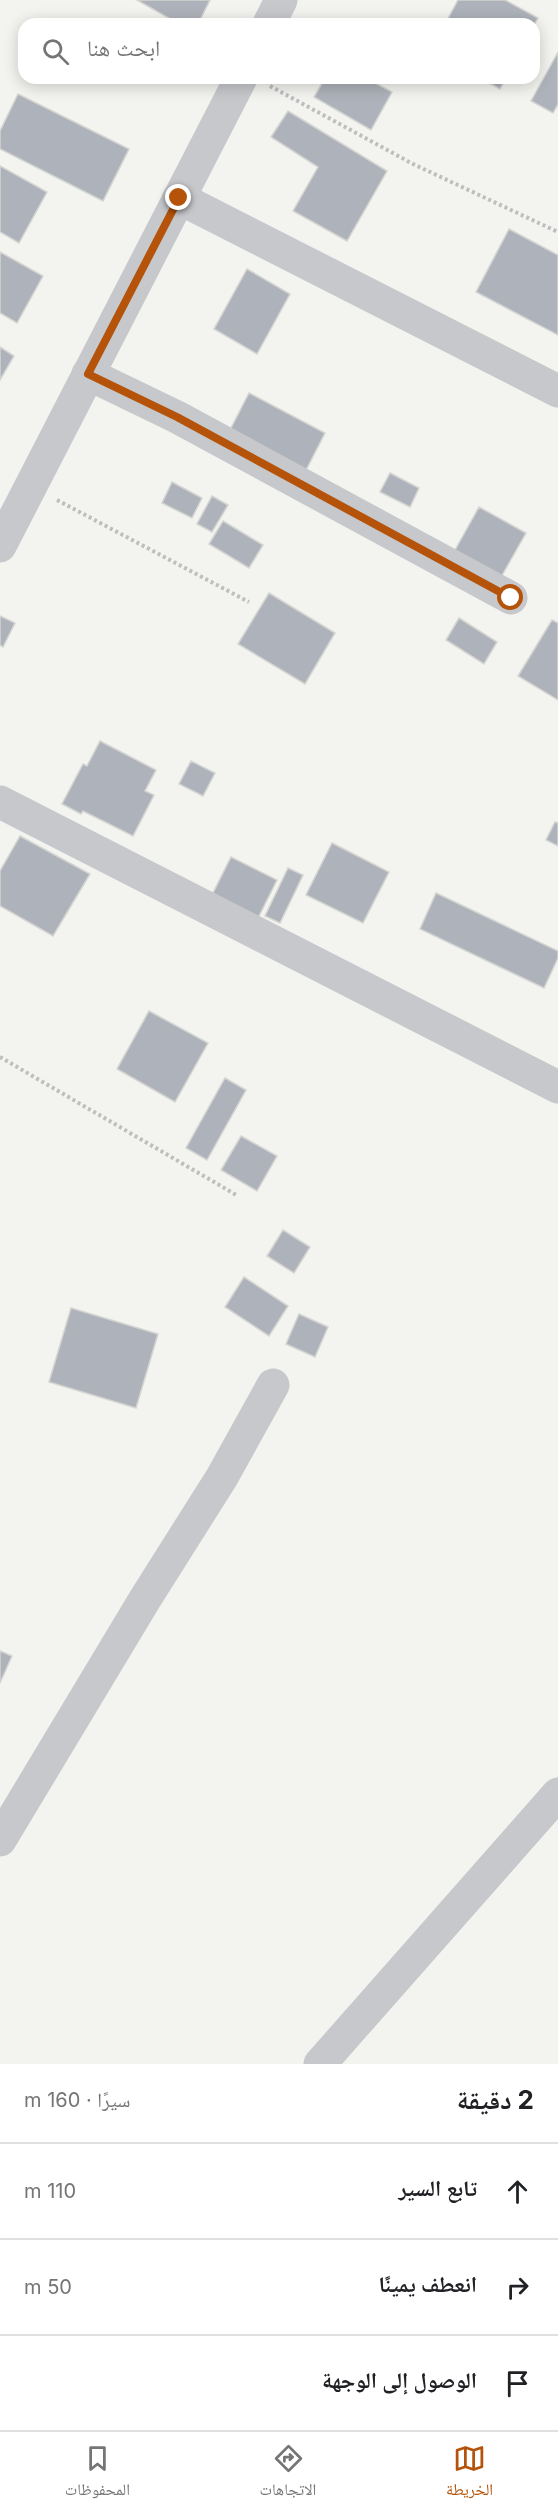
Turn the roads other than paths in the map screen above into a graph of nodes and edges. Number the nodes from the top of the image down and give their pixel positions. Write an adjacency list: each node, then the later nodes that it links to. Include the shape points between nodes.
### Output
1 (281, 0): 2 (street)
2 (272, 18)
3 (252, 84): 4 (street)
4 (179, 198): 5 (street); 6 (street)
5 (88, 374): 7 (street); 8 (street, via 177,417)
6 (558, 391)
7 (0, 546)
8 (511, 598)
9 (0, 802): 10 (street)
10 (558, 1087)
11 (273, 1385): 13 (street, via 222,1477)
12 (558, 1794): 14 (street)
13 (0, 1840)
14 (320, 2064)

